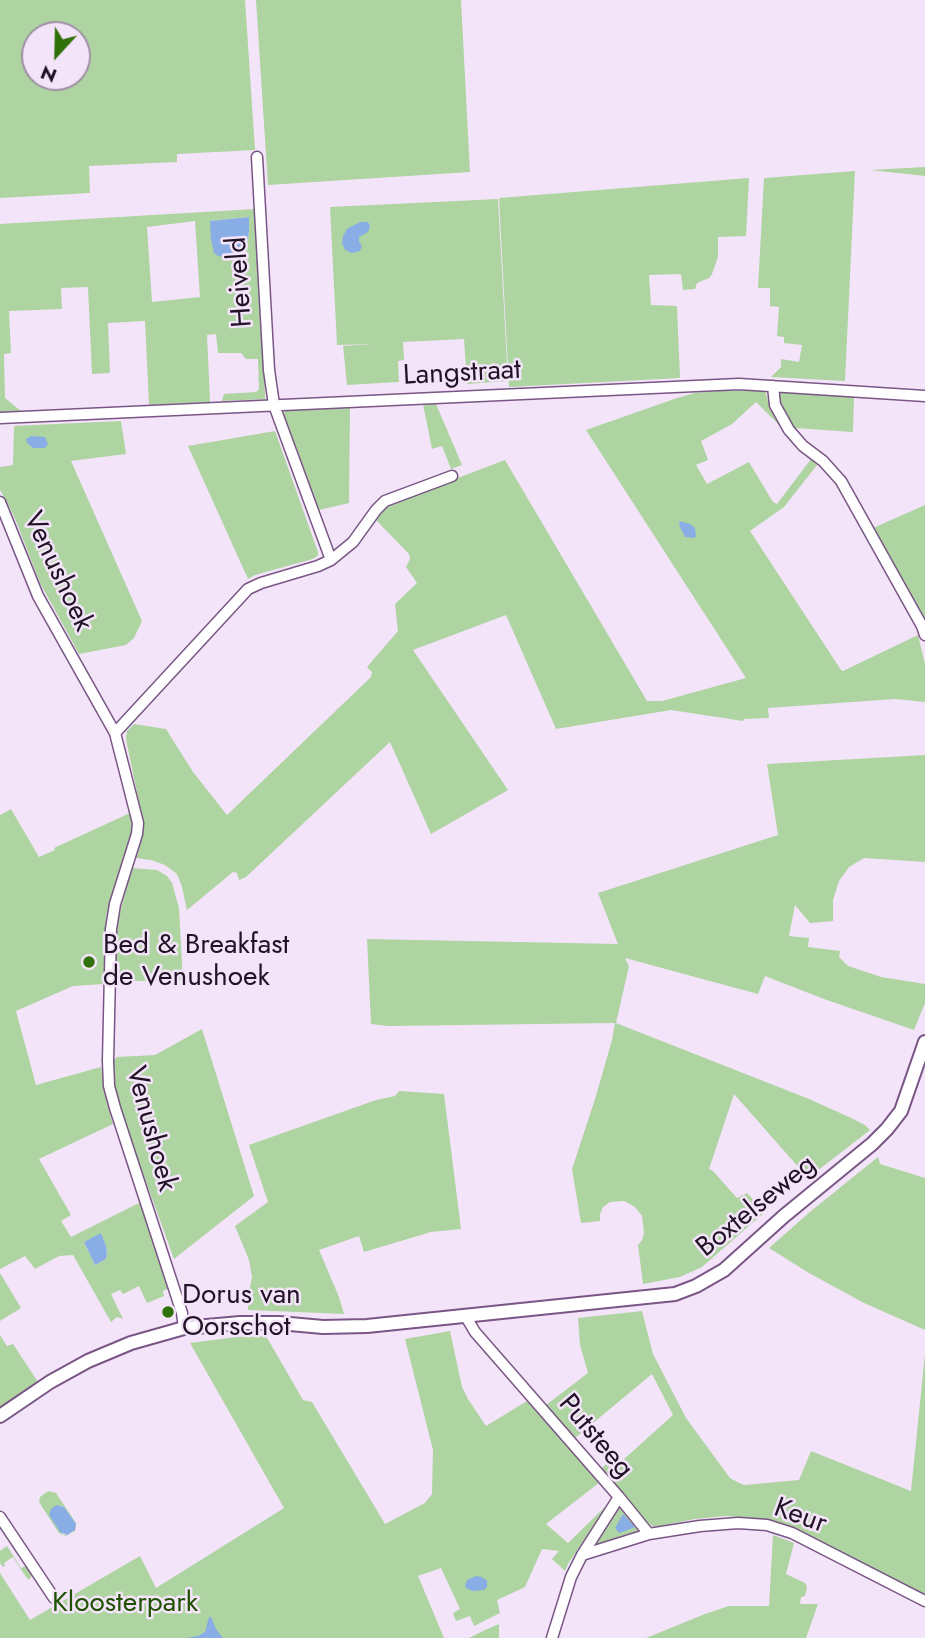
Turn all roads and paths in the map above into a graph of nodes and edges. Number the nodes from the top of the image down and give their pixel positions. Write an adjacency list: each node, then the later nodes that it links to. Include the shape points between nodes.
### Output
1 (257, 157): 4 (street, Heiveld)
2 (773, 386): 3 (street, Langstraat); 4 (street, Langstraat); 9 (street, via 775,405 789,430 841,481)
3 (925, 396)
4 (274, 405): 5 (street, Langstraat); 8 (street)
5 (0, 418)
6 (452, 476): 8 (street, via 385,501 353,542)
7 (0, 502): 10 (street, Venushoek, via 38,596)
8 (331, 560): 10 (street, via 248,589)
9 (925, 635)
10 (115, 733): 13 (street, Venushoek, via 138,823 111,929 109,1086)
11 (925, 1042): 12 (main road, Boxtelseweg, via 901,1111 887,1129 724,1270 676,1294)
12 (466, 1317): 13 (main road, Boxtelseweg, via 367,1326 240,1323); 15 (street, Putsteeg)
13 (184, 1328): 14 (main road, Boxtelseweg, via 88,1361)
14 (0, 1416)
15 (620, 1497): 17 (street); 18 (street, Putsteeg)
16 (0, 1517): 19 (street)
17 (649, 1534): 18 (street, Keur); 20 (street, Keur, via 738,1523 767,1525 792,1532)
18 (582, 1555): 21 (street, Putsteeg)
19 (54, 1598)
20 (925, 1601)
21 (552, 1638)

